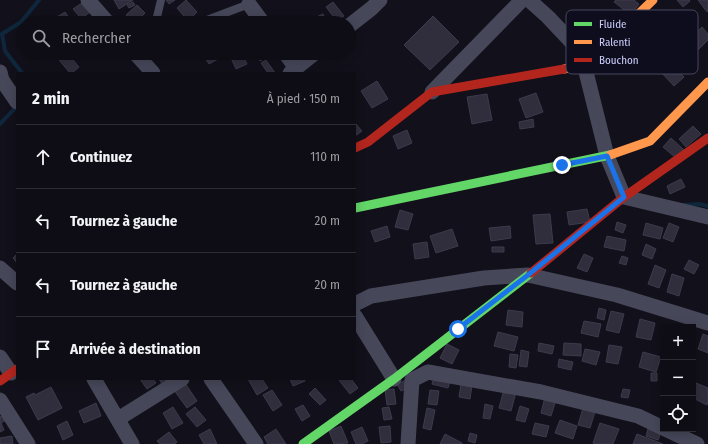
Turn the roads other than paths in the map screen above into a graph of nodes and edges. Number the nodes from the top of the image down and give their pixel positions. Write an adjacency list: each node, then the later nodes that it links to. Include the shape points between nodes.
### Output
1 (88, 0): 9 (street)
2 (162, 0): 10 (lane)
3 (380, 0): 13 (street)
4 (522, 0): 24 (street)
5 (528, 0): 14 (street)
6 (653, 0): 8 (street)
7 (249, 4): 11 (lane); 12 (street)
8 (642, 10)
9 (102, 16)
10 (158, 16)
11 (217, 16)
12 (258, 16)
13 (356, 21)
14 (566, 36)
15 (141, 60): 21 (street)
16 (288, 60): 19 (street)
17 (306, 60): 19 (street)
18 (566, 68): 24 (street)
19 (293, 70)
20 (0, 72): 25 (street, via 2,80)
21 (152, 72)
22 (586, 74): 28 (street)
23 (708, 82): 28 (street, via 650,142)
24 (432, 92): 27 (street, via 368,142)
25 (15, 99)
26 (708, 138): 29 (street)
27 (356, 148)
28 (607, 156): 29 (street); 30 (street)
29 (624, 197): 31 (street); 33 (street)
30 (356, 208)
31 (708, 217)
32 (0, 268): 34 (street)
33 (528, 275): 35 (street, via 484,278 371,296); 37 (street, via 617,295); 40 (street)
34 (16, 282)
35 (356, 304)
36 (356, 317): 40 (street)
37 (708, 323)
38 (0, 357): 39 (street)
39 (9, 374)
40 (402, 377): 46 (street, via 428,372 541,392 638,416); 51 (street); 52 (street)
41 (95, 380): 45 (street)
42 (180, 380): 45 (street)
43 (212, 380): 50 (street)
44 (0, 400): 48 (street)
45 (118, 419): 49 (street)
46 (660, 427)
47 (671, 432): 53 (street)
48 (28, 444)
49 (130, 444)
50 (256, 444)
51 (303, 444)
52 (408, 444)
53 (697, 444)

